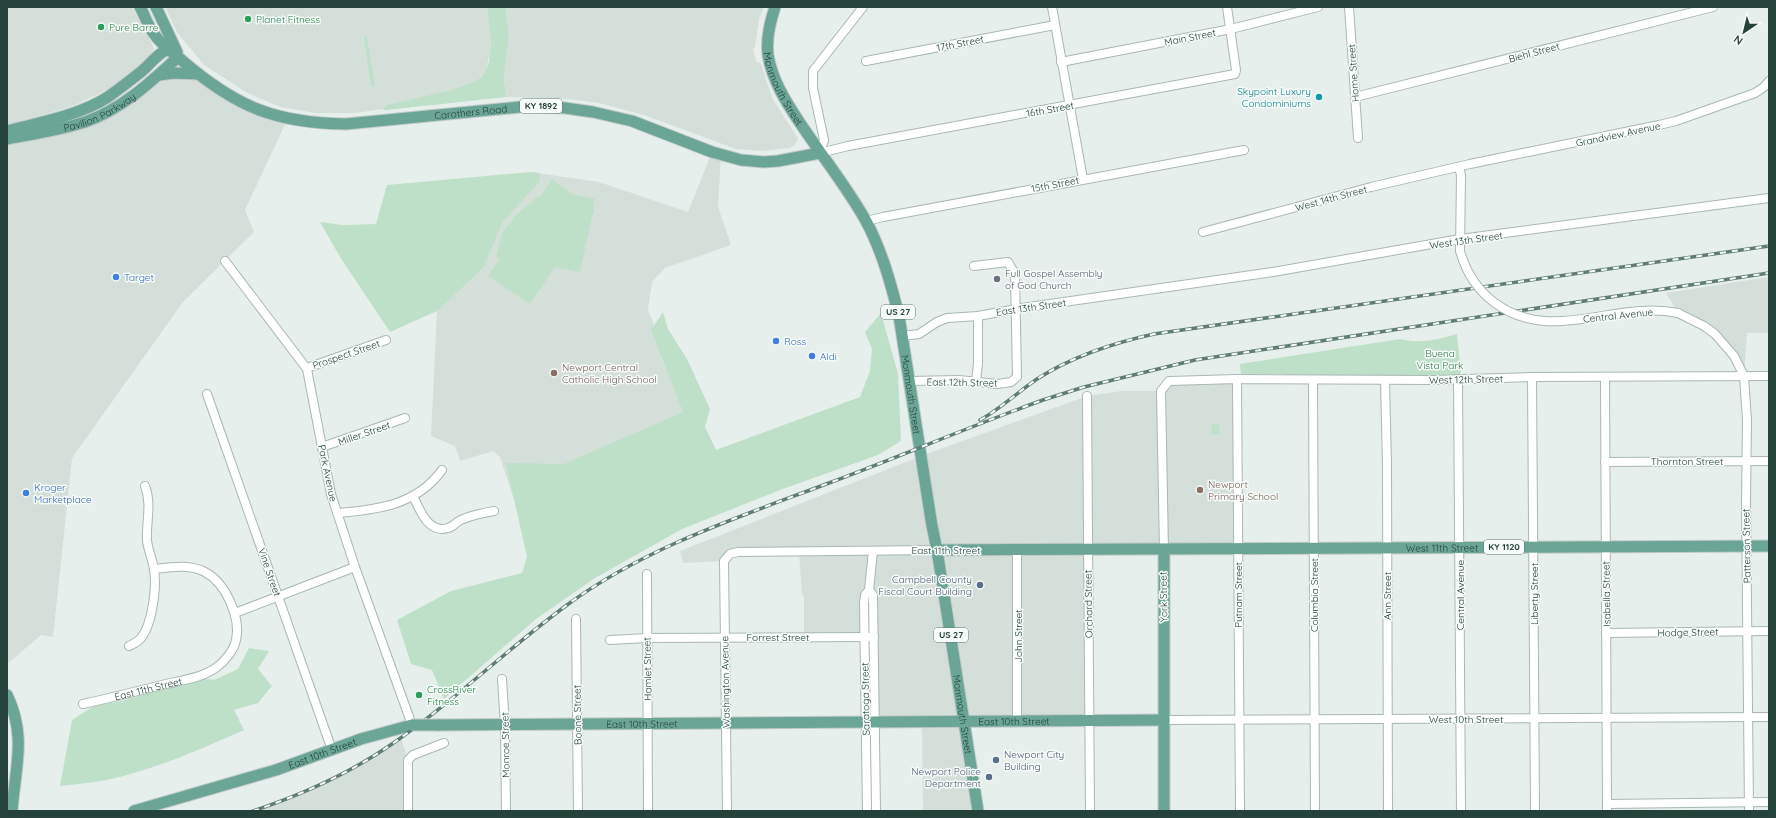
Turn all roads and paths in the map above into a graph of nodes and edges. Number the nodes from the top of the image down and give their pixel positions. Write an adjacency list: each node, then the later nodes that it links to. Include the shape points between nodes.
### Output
1 (140, 7): 12 (main road, KY 1892, via 154,34)
2 (156, 7): 12 (main road, KY 1892)
3 (774, 7): 26 (main road, Monmouth Street / US 27, via 768,41 772,73)
4 (863, 7): 26 (street, via 813,71 813,88 824,140)
5 (1052, 7): 10 (street)
6 (1227, 7): 11 (street)
7 (1318, 7): 11 (street, Main Street)
8 (1349, 7): 20 (street, Home Street)
9 (1713, 7): 20 (street, Biehl Street)
10 (1055, 25): 13 (street, 17th Street); 14 (street)
11 (1231, 29): 14 (street, Main Street); 21 (street, 16th Street, via 1235,74)
12 (174, 51): 15 (main road, Carothers Road / KY 1892); 16 (main road, Pavilion Parkway); 22 (main road, Pavilion Parkway, via 160,53 115,92 95,103 72,114)
13 (866, 61)
14 (1061, 62): 21 (street)
15 (198, 74): 16 (main road, via 174,73); 26 (main road, Carothers Road / KY 1892, via 252,108 270,115 316,123 346,124 530,106 565,108 632,121 712,152 741,160 778,161)
16 (157, 76): 24 (main road, Pavilion Parkway, via 123,103 87,122)
17 (1769, 81): 18 (street, Grandview Avenue)
18 (1760, 89): 19 (street); 27 (street, Grandview Avenue, via 1659,126)
19 (1769, 93)
20 (1355, 97): 23 (street, Home Street)
21 (1069, 106): 26 (street, 16th Street); 28 (street)
22 (7, 131)
23 (1358, 138)
24 (7, 139)
25 (1244, 150): 28 (street, 15th Street)
26 (820, 153): 30 (main road, Monmouth Street / US 27)
27 (1459, 167): 31 (street, West 14th Street, via 1371,187); 32 (street, Central Avenue)
28 (1083, 179): 30 (street, 15th Street)
29 (1769, 198): 32 (street, West 13th Street)
30 (866, 221): 39 (main road, Monmouth Street / US 27, via 886,271)
31 (1203, 232)
32 (1460, 240): 35 (street, West 13th Street); 37 (street, Central Avenue, bridge, via 1460,251 1469,274 1488,298 1522,318 1545,322 1638,310)
33 (225, 261): 41 (street, Park Avenue)
34 (974, 266): 36 (street, via 1008,262 1015,274)
35 (1164, 288): 36 (street, East 13th Street)
36 (1017, 309): 38 (street, East 13th Street); 51 (street, East 12th Street, via 1018,374 1015,380 998,384)
37 (1678, 313): 42 (street, Patterson Street, via 1715,334 1734,356)
38 (978, 316): 39 (street, East 13th Street, via 947,318 919,334); 51 (street)
39 (902, 336): 50 (main road, Monmouth Street / US 27)
40 (386, 340): 41 (street, Prospect Street)
41 (307, 368): 56 (street, Park Avenue)
42 (1744, 376): 43 (street, West 12th Street); 45 (street, West 12th Street); 57 (street, Patterson Street)
43 (1769, 376)
44 (1532, 377): 45 (street, West 12th Street); 47 (street, West 12th Street); 71 (street, Liberty Street)
45 (1605, 377): 59 (street, Isabella Street)
46 (1237, 379): 48 (street, West 12th Street); 52 (street, West 12th Street, via 1169,381); 72 (street, Putnam Street)
47 (1458, 379): 49 (street, West 12th Street); 67 (street, Central Avenue)
48 (1313, 380): 49 (street, West 12th Street); 69 (street, Columbia Street)
49 (1385, 380): 70 (street, Ann Street)
50 (909, 381): 51 (street, East 12th Street); 73 (main road, Monmouth Street / US 27)
51 (976, 382)
52 (1165, 384): 76 (street, York Street, via 1161,391)
53 (207, 394): 83 (street, Vine Street)
54 (1087, 396): 75 (street, Orchard Street)
55 (405, 418): 56 (street, Miller Street)
56 (322, 447): 64 (street, Park Avenue)
57 (1746, 461): 58 (street, Thornton Street); 59 (street, Thornton Street); 65 (street, Patterson Street)
58 (1769, 461)
59 (1605, 462): 68 (street, Isabella Street)
60 (442, 470): 62 (street, via 435,480)
61 (145, 486): 80 (street, via 150,502 147,543)
62 (413, 496): 63 (street, via 426,521 440,529 449,528 460,520 472,516); 64 (street, via 390,506 369,511)
63 (494, 511)
64 (337, 513): 79 (street, Park Avenue)
65 (1746, 546): 66 (main road, West 11th Street / KY 1120); 68 (main road, West 11th Street / KY 1120); 87 (street, Patterson Street)
66 (1769, 546)
67 (1460, 547): 70 (main road, West 11th Street / KY 1120); 71 (main road, West 11th Street / KY 1120); 105 (street, Central Avenue)
68 (1605, 547): 71 (main road, West 11th Street / KY 1120); 88 (street, Isabella Street)
69 (1313, 548): 70 (main road, West 11th Street / KY 1120); 72 (main road, West 11th Street / KY 1120); 103 (street, Columbia Street)
70 (1387, 548): 104 (street, Ann Street)
71 (1534, 548): 100 (street, Liberty Street)
72 (1238, 549): 76 (main road, West 11th Street / KY 1120); 102 (street, Putnam Street)
73 (937, 550): 74 (main road, East 11th Street); 77 (street, East 11th Street); 107 (main road, Monmouth Street / US 27)
74 (1018, 550): 75 (main road, East 11th Street); 108 (street, John Street)
75 (1087, 550): 76 (main road, East 11th Street); 109 (street, Orchard Street)
76 (1164, 550): 106 (main road, York Street)
77 (874, 551): 78 (street, East 11th Street); 82 (street, Saratoga Street)
78 (730, 554): 92 (street, Washington Avenue, via 724,561)
79 (355, 567): 83 (street); 114 (street, Park Avenue)
80 (154, 569): 84 (street, via 181,566 206,573 217,581); 94 (street, via 154,602 146,630 137,642)
81 (647, 574): 91 (street, Hamlet Street)
82 (870, 590): 89 (street, Saratoga Street, via 865,595); 90 (street, Saratoga Street, via 874,595)
83 (278, 596): 84 (street); 117 (street, Vine Street)
84 (235, 614): 97 (street, East 11th Street, via 236,640 229,655 213,670 203,675)
85 (576, 619): 111 (street, Boone Street)
86 (1769, 631): 87 (street, Hodge Street)
87 (1747, 632): 88 (street, Hodge Street); 98 (street, Patterson Street)
88 (1606, 633): 101 (street, Isabella Street)
89 (864, 637): 90 (street, Forrest Street); 92 (street, Forrest Street); 110 (street, Saratoga Street)
90 (874, 637): 110 (street, Saratoga Street)
91 (647, 638): 92 (street, Forrest Street); 93 (street, Forrest Street); 112 (street, Hamlet Street)
92 (724, 638): 113 (street, Washington Avenue)
93 (610, 640)
94 (128, 646)
95 (502, 679): 115 (street, Monroe Street)
96 (7, 695): 121 (main road, via 16,718 19,735 18,771)
97 (83, 704)
98 (1748, 717): 99 (street, West 10th Street); 101 (street, West 10th Street); 118 (street, Patterson Street)
99 (1769, 717)
100 (1535, 718): 101 (street, West 10th Street); 105 (street, West 10th Street); 137 (street, Liberty Street)
101 (1607, 718): 120 (street, Isabella Street)
102 (1239, 719): 103 (street, West 10th Street); 106 (street, West 10th Street); 133 (street, Putnam Street)
103 (1314, 719): 104 (street, West 10th Street); 134 (street, Columbia Street)
104 (1388, 719): 105 (street, West 10th Street); 135 (street, Ann Street)
105 (1460, 719): 136 (street, Central Avenue)
106 (1164, 720): 109 (main road, East 10th Street); 132 (main road, York Street)
107 (964, 721): 108 (main road, East 10th Street); 110 (main road, East 10th Street); 130 (main road, Monmouth Street / US 27)
108 (1017, 721): 109 (main road, East 10th Street)
109 (1089, 721): 131 (street, Orchard Street)
110 (870, 722): 113 (main road, East 10th Street); 128 (street, Saratoga Street); 129 (street, Saratoga Street)
111 (577, 724): 112 (main road, East 10th Street); 115 (main road, East 10th Street); 125 (street, Boone Street)
112 (648, 724): 113 (main road, East 10th Street); 126 (street, Hamlet Street)
113 (725, 724): 127 (street, Washington Avenue)
114 (412, 725): 115 (main road, East 10th Street, bridge); 117 (main road, East 10th Street)
115 (505, 726): 124 (street, Monroe Street)
116 (444, 744): 123 (street, via 413,755 408,760)
117 (332, 750): 122 (main road, East 10th Street, via 276,770)
118 (1749, 802): 119 (street); 120 (street); 138 (street, Patterson Street)
119 (1769, 802)
120 (1607, 808)
121 (12, 811)
122 (134, 811)
123 (408, 811)
124 (506, 811)
125 (578, 811)
126 (648, 811)
127 (728, 811)
128 (867, 811)
129 (876, 811)
130 (978, 811)
131 (1090, 811)
132 (1164, 811)
133 (1240, 811)
134 (1315, 811)
135 (1388, 811)
136 (1461, 811)
137 (1535, 811)
138 (1749, 811)

